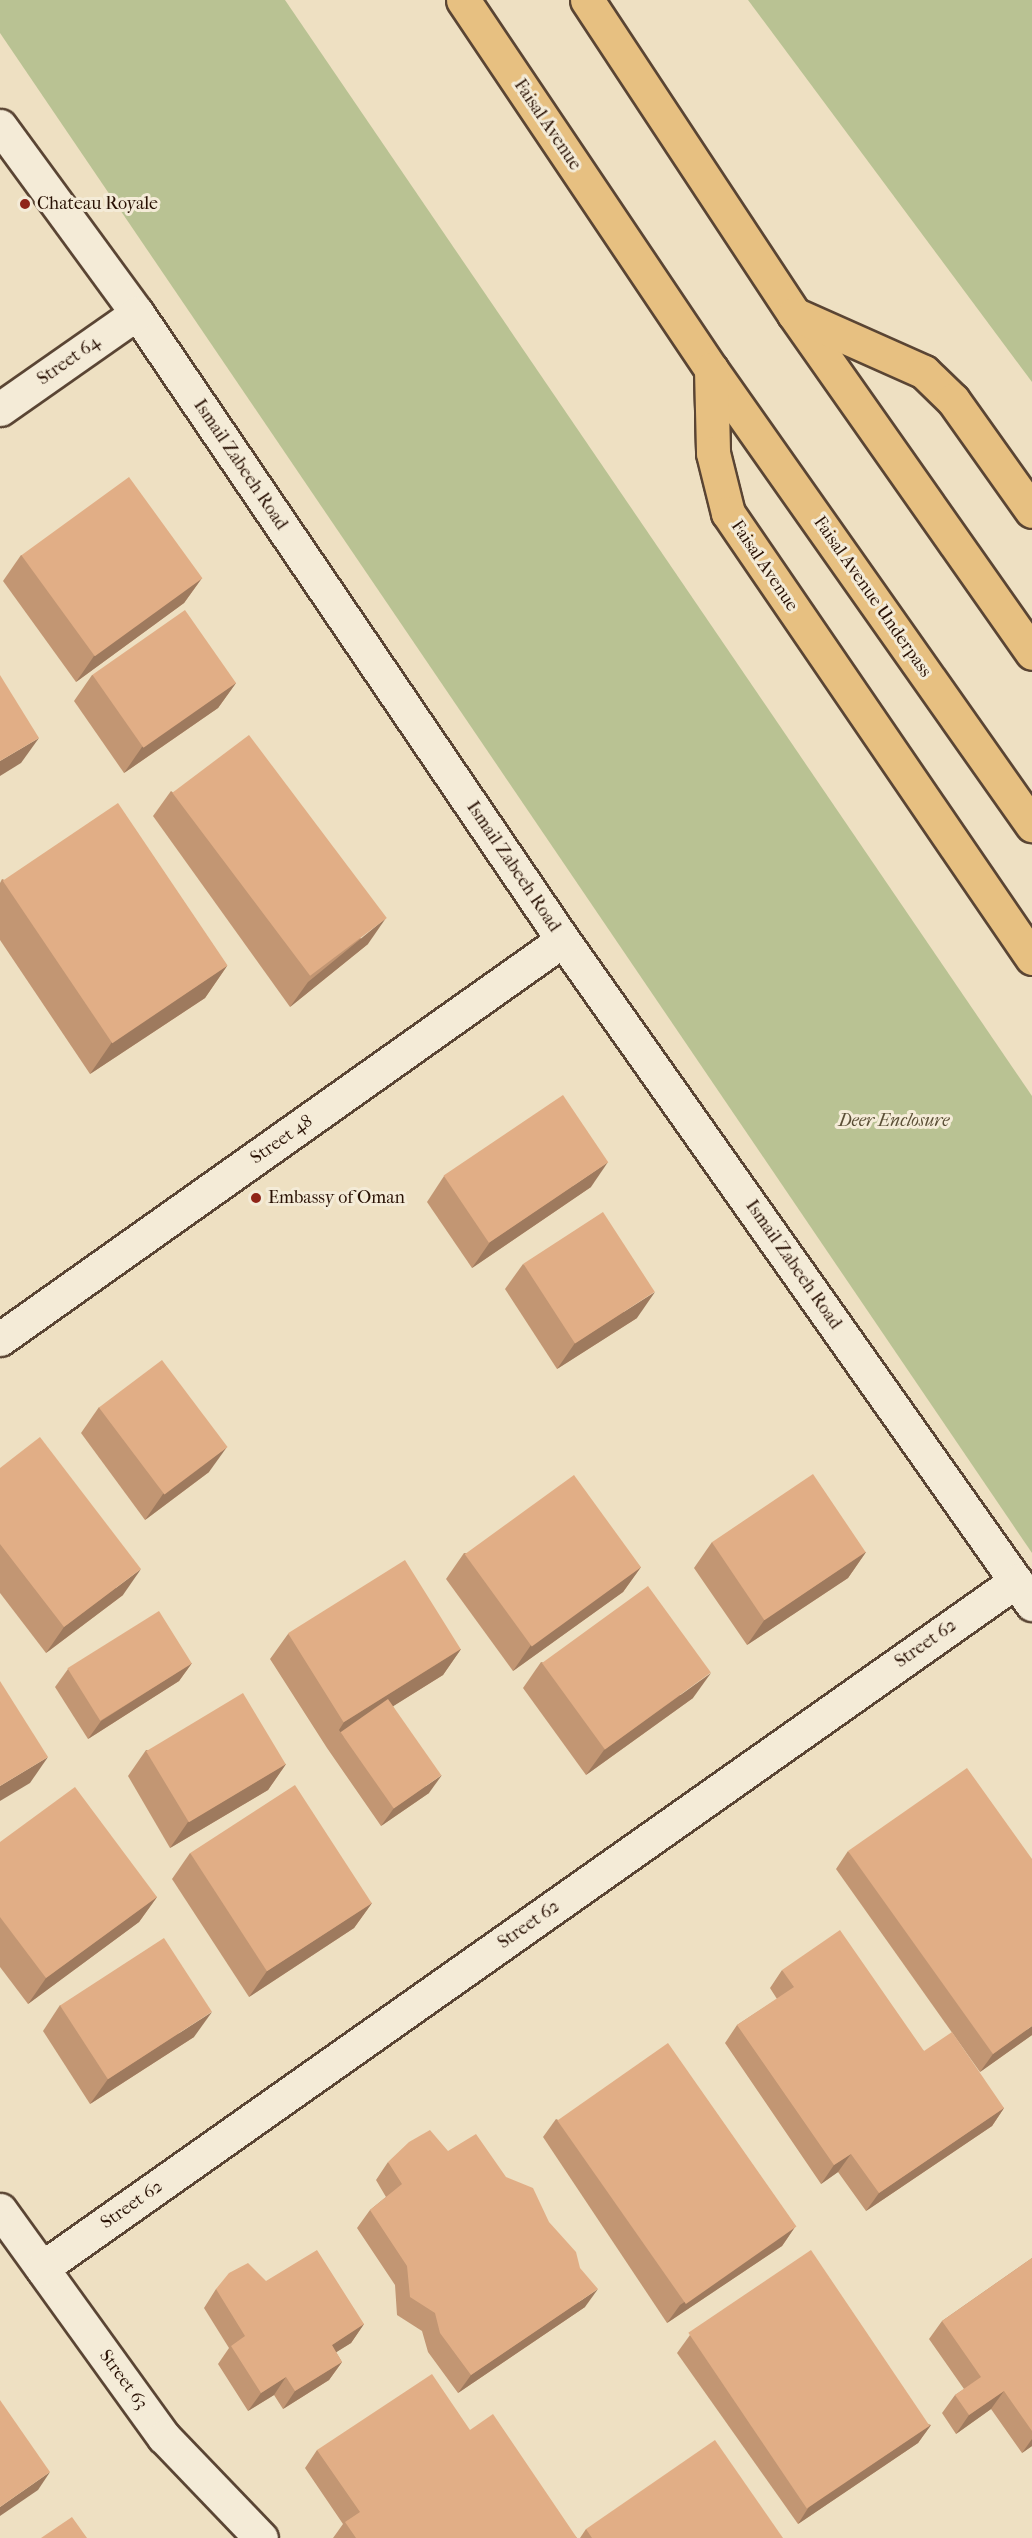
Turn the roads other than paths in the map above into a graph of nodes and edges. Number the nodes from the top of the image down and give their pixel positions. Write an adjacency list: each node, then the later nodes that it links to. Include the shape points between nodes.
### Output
1 (587, 0): 5 (main road)
2 (466, 1): 6 (main road, Faisal Avenue)
3 (0, 126): 4 (street, Ismail Zabeeh Road)
4 (137, 313): 7 (street, Street 64); 11 (street, Ismail Zabeeh Road)
5 (794, 314): 8 (main road, via 924,372 952,400); 9 (main road)
6 (711, 369): 10 (main road, Faisal Avenue Underpass); 12 (main road, Faisal Avenue, via 713,453 728,513)
7 (0, 409)
8 (1032, 511)
9 (1032, 653)
10 (1032, 825)
11 (563, 940): 13 (street, Street 48); 14 (street, Ismail Zabeeh Road)
12 (1032, 958)
13 (0, 1339)
14 (1024, 1593): 16 (street, Street 62)
15 (0, 2210): 16 (street, Street 63)
16 (42, 2268): 17 (street, Street 63, via 164,2437)
17 (261, 2538)

